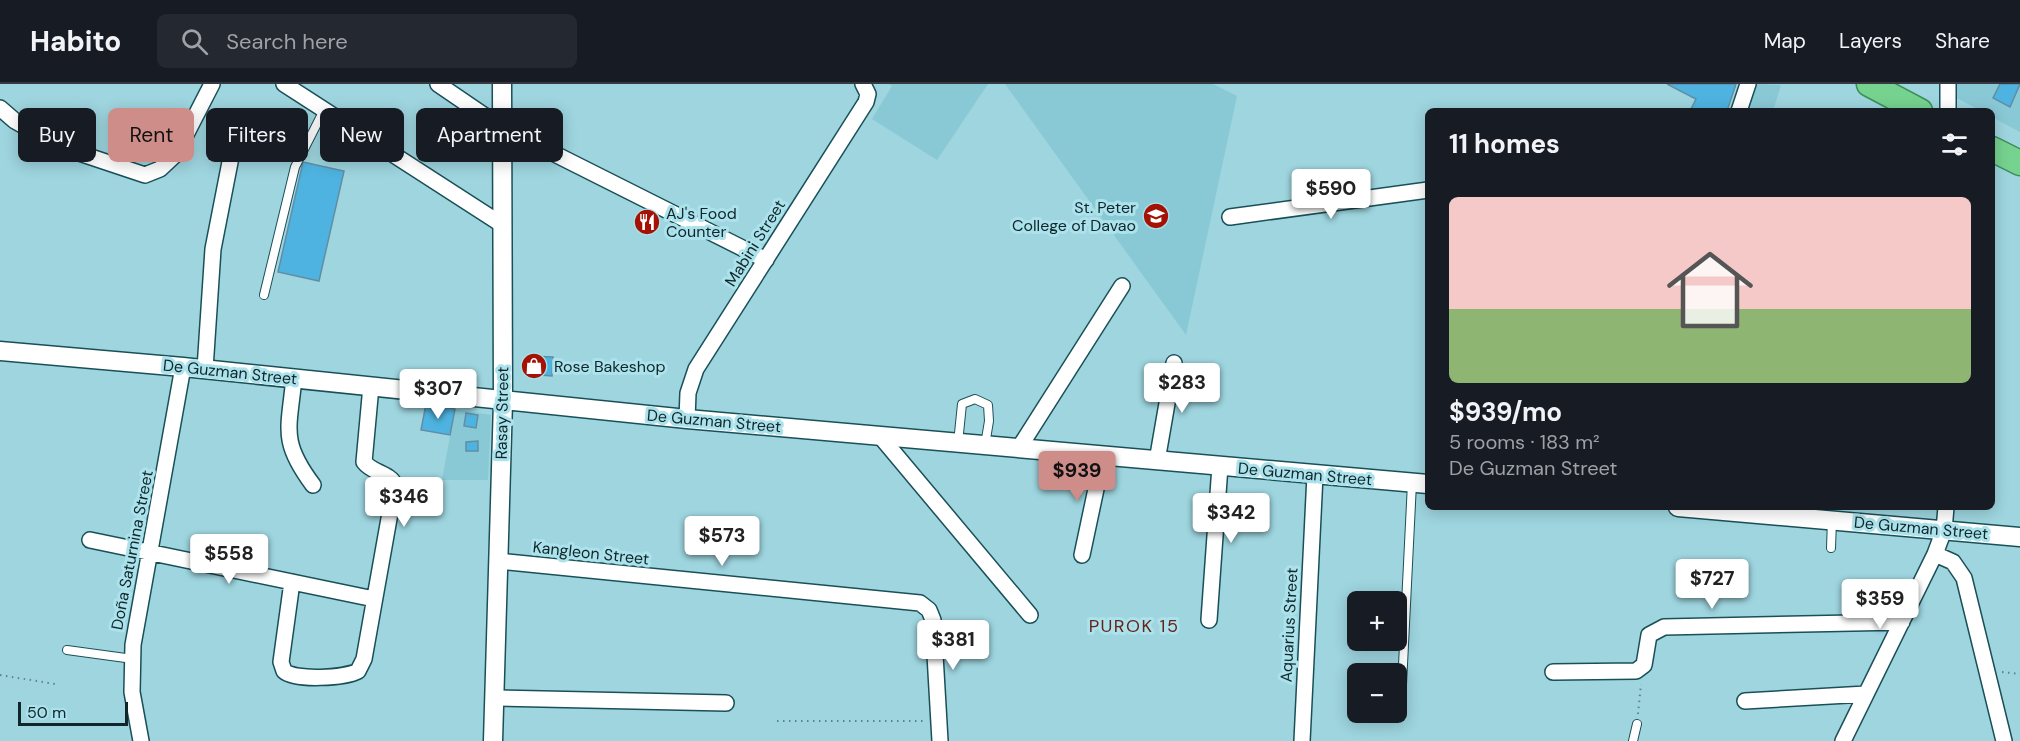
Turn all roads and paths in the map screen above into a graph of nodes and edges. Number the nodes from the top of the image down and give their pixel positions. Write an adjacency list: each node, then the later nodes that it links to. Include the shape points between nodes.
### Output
1 (212, 84): 9 (street, via 176,154 160,169 145,175 61,147)
2 (284, 84): 10 (street)
3 (438, 84): 11 (street)
4 (502, 84): 12 (street, Rasay Street)
5 (1748, 84): 13 (street)
6 (1869, 84): 14 (highway)
7 (1948, 84): 15 (street)
8 (866, 87): 26 (street, Mabini Street, via 866,102)
9 (0, 108)
10 (321, 108)
11 (473, 108)
12 (501, 108)
13 (1740, 108)
14 (1914, 108)
15 (1948, 108)
16 (320, 118): 28 (lane, via 295,166)
17 (1995, 151): 22 (highway)
18 (563, 158): 26 (street)
19 (230, 162): 32 (street, via 213,249)
20 (404, 162): 25 (street)
21 (501, 162): 25 (street, Rasay Street)
22 (2020, 164)
23 (1425, 190): 24 (street)
24 (1230, 217)
25 (501, 224): 35 (street, Rasay Street)
26 (766, 260): 36 (street, Mabini Street, via 696,369 688,393)
27 (1122, 286): 40 (street)
28 (264, 296)
29 (0, 351): 31 (street, De Guzman Street)
30 (1174, 363): 42 (street)
31 (183, 367): 32 (street, De Guzman Street); 54 (street, Doña Saturnina Street)
32 (205, 369): 33 (street, De Guzman Street)
33 (294, 378): 34 (street, De Guzman Street); 46 (street, via 289,447)
34 (371, 386): 35 (street, De Guzman Street); 59 (street, via 364,462 396,485)
35 (503, 401): 36 (street, De Guzman Street); 57 (street, Rasay Street)
36 (687, 419): 37 (street, De Guzman Street)
37 (880, 436): 38 (street, De Guzman Street); 60 (street)
38 (958, 442): 39 (street, De Guzman Street); 39 (lane, via 960,411 963,404 975,399 988,405 990,411)
39 (986, 445): 40 (street, De Guzman Street)
40 (1019, 448): 41 (street, De Guzman Street)
41 (1103, 456): 42 (street, De Guzman Street); 56 (street)
42 (1157, 461): 43 (street, De Guzman Street)
43 (1220, 466): 44 (street, De Guzman Street); 61 (street)
44 (1315, 475): 45 (street, De Guzman Street); 80 (street, Aquarius Street)
45 (1420, 483): 65 (lane)
46 (313, 485)
47 (1714, 510): 49 (street, De Guzman Street)
48 (1946, 510): 50 (street)
49 (1832, 520): 50 (street, De Guzman Street); 53 (lane)
50 (1944, 530): 51 (street, De Guzman Street); 55 (street)
51 (2020, 537)
52 (90, 540): 54 (street)
53 (1831, 548)
54 (151, 552): 58 (street); 64 (street, Doña Saturnina Street)
55 (1935, 554): 62 (street); 83 (street, via 1953,562 1964,578)
56 (1082, 555)
57 (498, 561): 71 (street, Rasay Street); 75 (street, Kangleon Street, via 915,603 929,610 933,620)
58 (292, 582): 59 (street); 59 (street, via 281,662 284,671 292,676 345,675 358,671 364,659)
59 (374, 599)
60 (1030, 615)
61 (1209, 620)
62 (1902, 622): 66 (street, via 1664,627 1649,635); 70 (street)
63 (67, 650): 64 (lane)
64 (132, 660): 77 (street, Doña Saturnina Street, via 132,692)
65 (1405, 663)
66 (1641, 669): 67 (street); 76 (path)
67 (1553, 672)
68 (0, 675): 69 (path)
69 (55, 684)
70 (1866, 694): 72 (street); 82 (street)
71 (494, 698): 73 (street); 78 (street, Rasay Street)
72 (1744, 701)
73 (726, 703)
74 (777, 721): 75 (path)
75 (940, 721): 79 (street)
76 (1637, 724): 81 (lane)
77 (141, 741)
78 (494, 741)
79 (940, 741)
80 (1302, 741)
81 (1633, 741)
82 (1843, 741)
83 (2004, 741)

